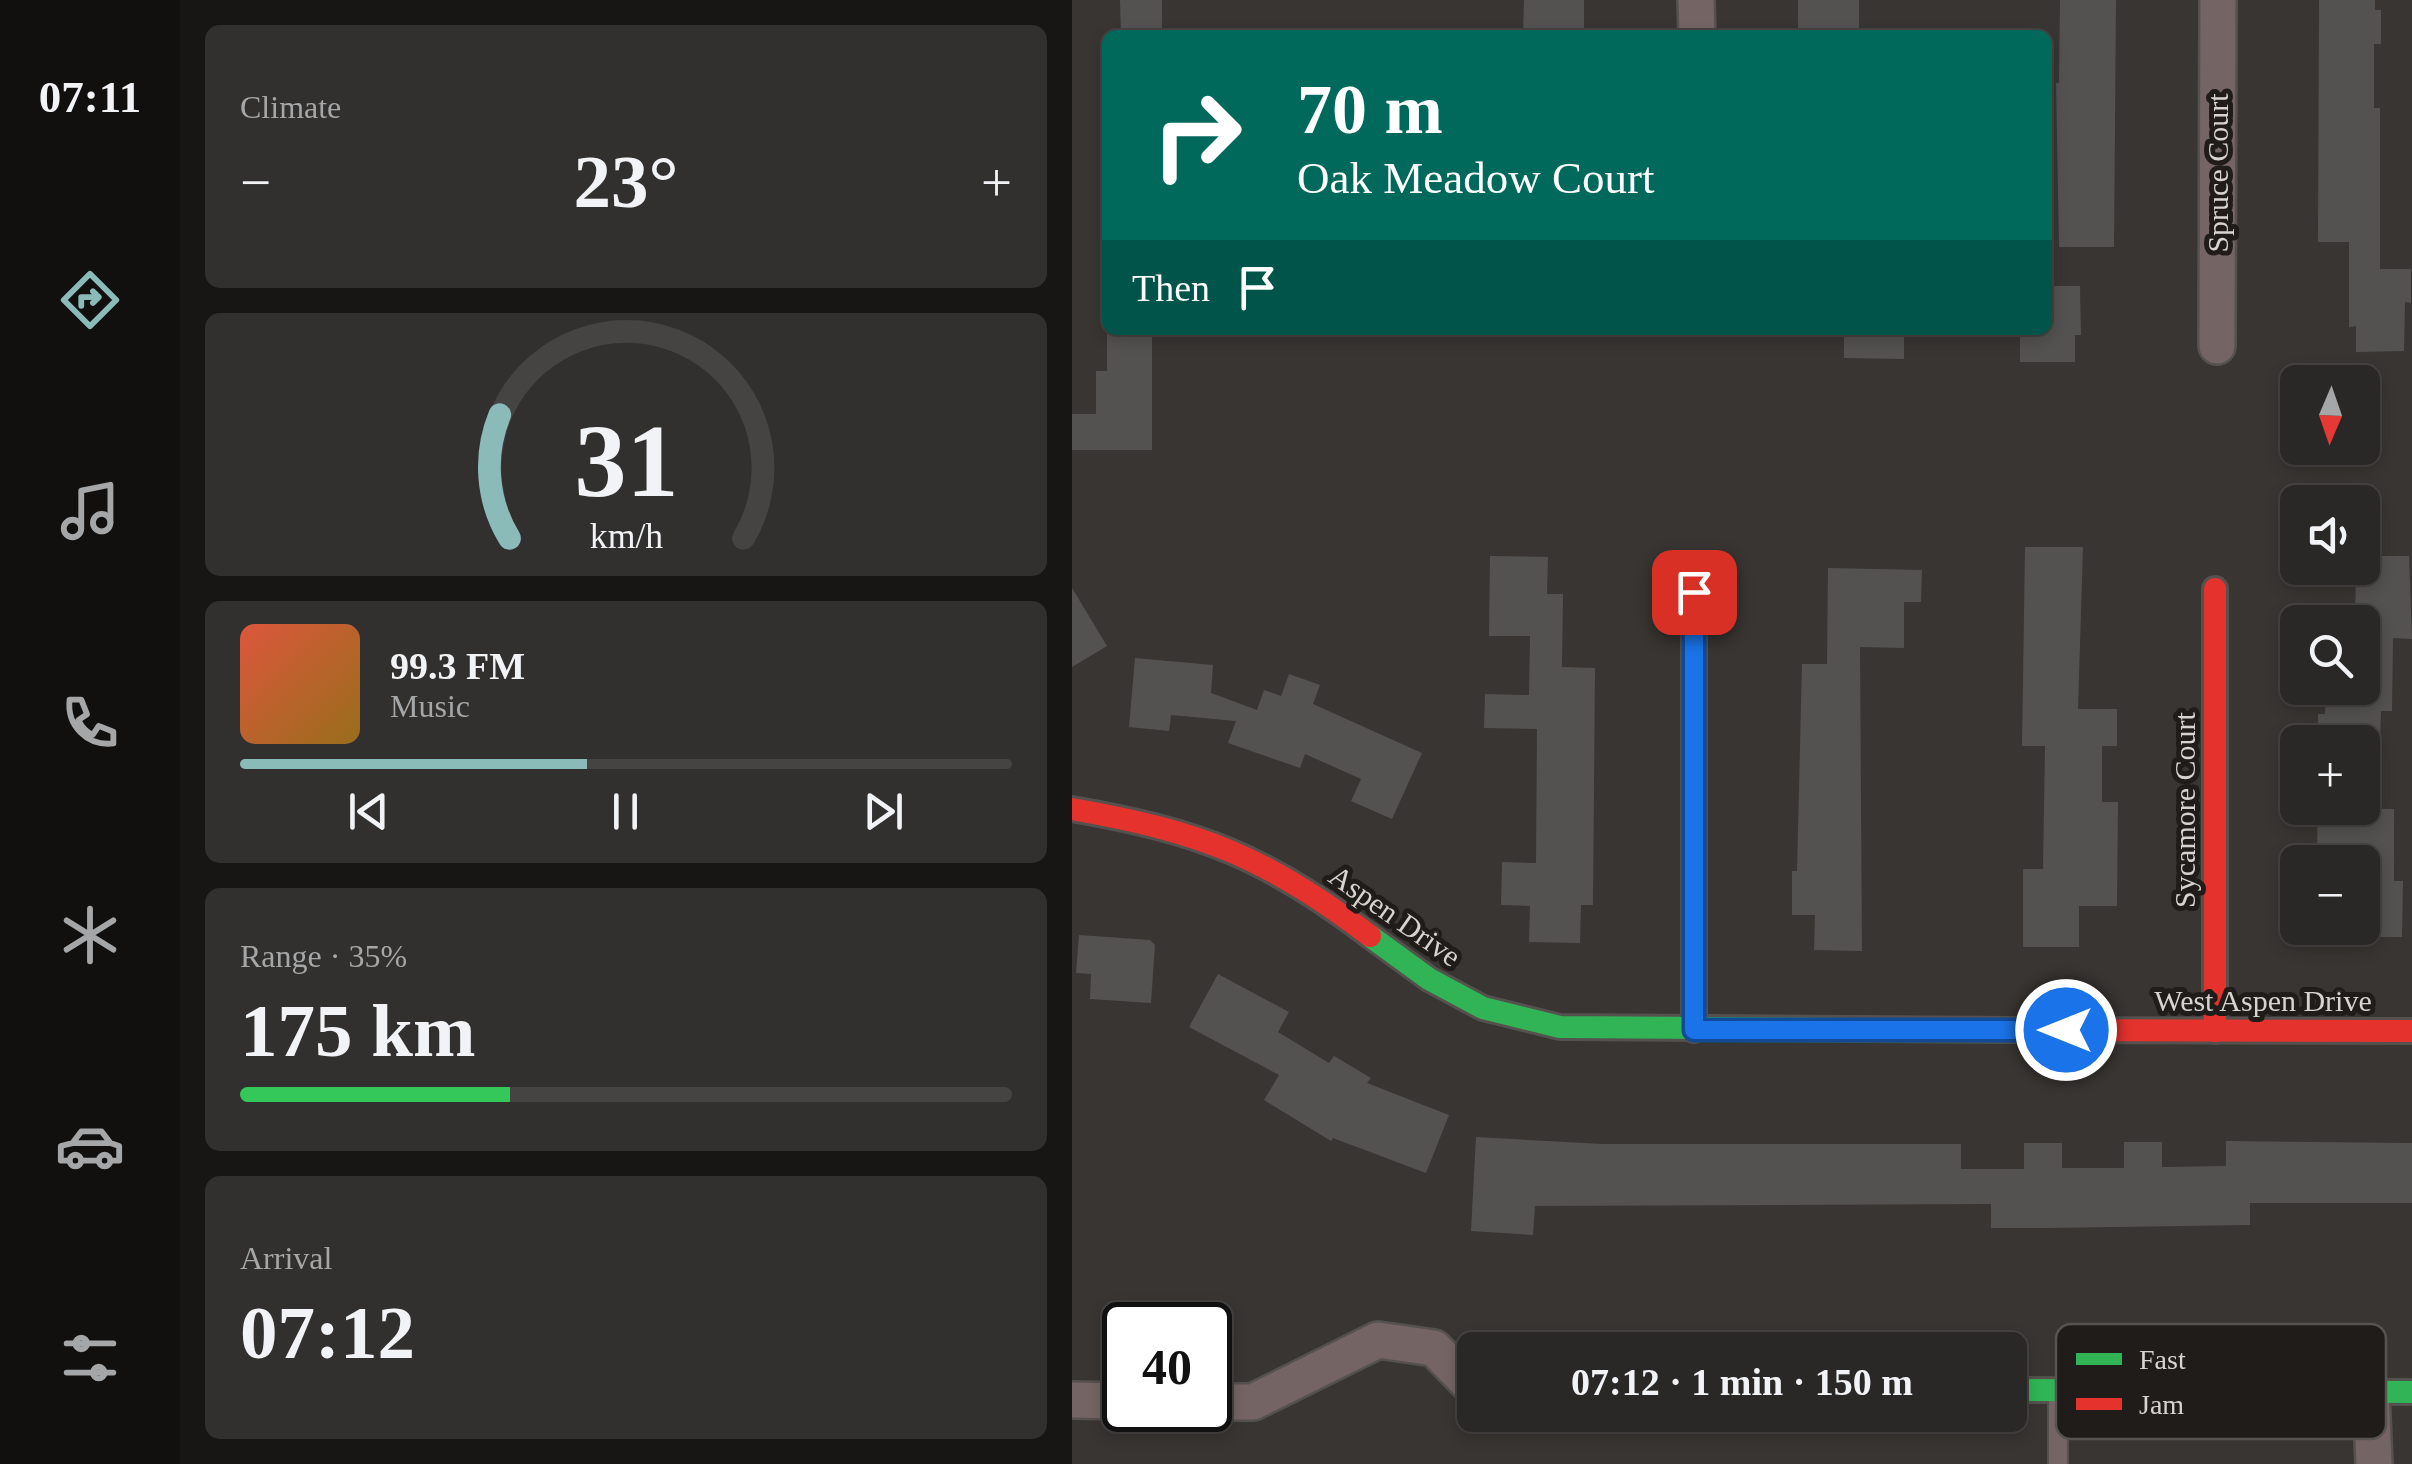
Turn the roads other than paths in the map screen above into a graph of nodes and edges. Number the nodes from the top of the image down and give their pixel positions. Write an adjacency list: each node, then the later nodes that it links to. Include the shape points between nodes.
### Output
1 (1696, 0): 3 (street)
2 (2218, 0): 4 (street, Spruce Court)
3 (1696, 30)
4 (2217, 346)
5 (2215, 589): 9 (street, Sycamore Court)
6 (1694, 592): 8 (street)
7 (1072, 810): 8 (street, Aspen Drive, via 1147,820 1243,853 1421,976 1486,1010 1574,1028)
8 (1694, 1030): 9 (street, West Aspen Drive)
9 (2215, 1031): 10 (street, West Aspen Drive)
10 (2412, 1031)
11 (1457, 1371): 18 (street, via 1434,1348 1378,1340 1253,1402)
12 (2027, 1390): 13 (street)
13 (2056, 1390)
14 (2386, 1392): 15 (street)
15 (2412, 1392)
16 (1072, 1400): 17 (street)
17 (1102, 1401)
18 (1232, 1402)
19 (2373, 1439): 20 (street)
20 (2374, 1464)

